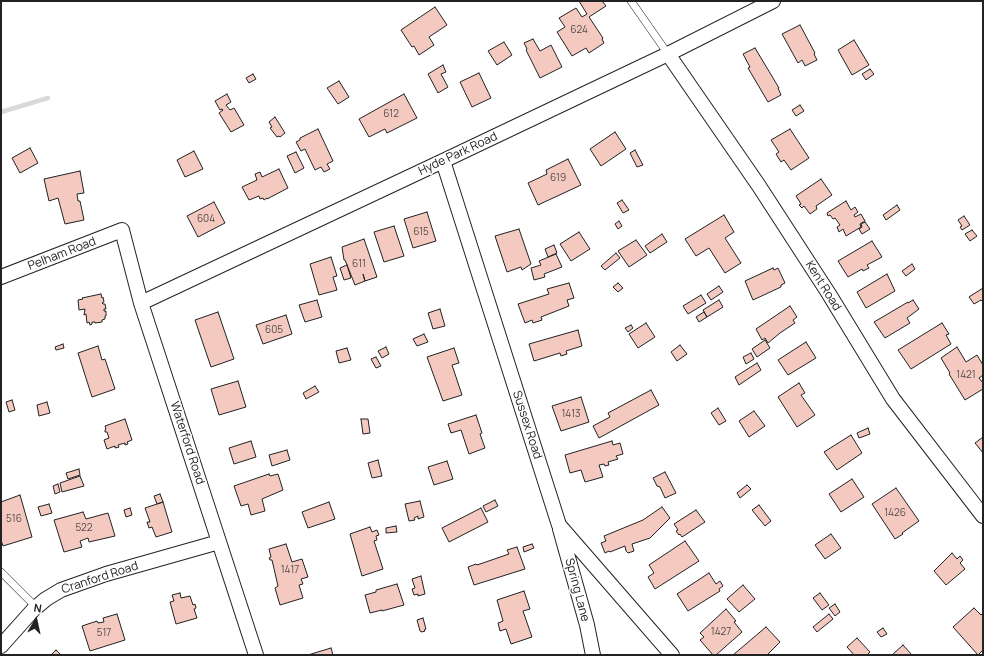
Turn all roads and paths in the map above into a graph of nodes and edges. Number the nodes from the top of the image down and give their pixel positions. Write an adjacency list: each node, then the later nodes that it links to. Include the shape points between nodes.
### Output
1 (631, 1): 3 (lane)
2 (773, 1): 3 (street, Hyde Park Road)
3 (668, 54): 4 (street, Hyde Park Road); 8 (street, Kent Road, via 759,186 893,398)
4 (443, 161): 7 (street, Hyde Park Road); 9 (street, Sussex Road)
5 (122, 230): 6 (street, Pelham Road); 7 (street, Waterford Road)
6 (1, 277)
7 (141, 303): 10 (street, Waterford Road)
8 (983, 516)
9 (559, 525): 15 (street, Spring Lane); 16 (street, Sussex Road)
10 (219, 542): 12 (street, Cranford Road, via 106,574 61,590); 14 (street, Waterford Road)
11 (1, 572): 12 (lane)
12 (36, 607): 13 (street, Cranford Road)
13 (1, 646)
14 (256, 655)
15 (594, 655)
16 (672, 655)

